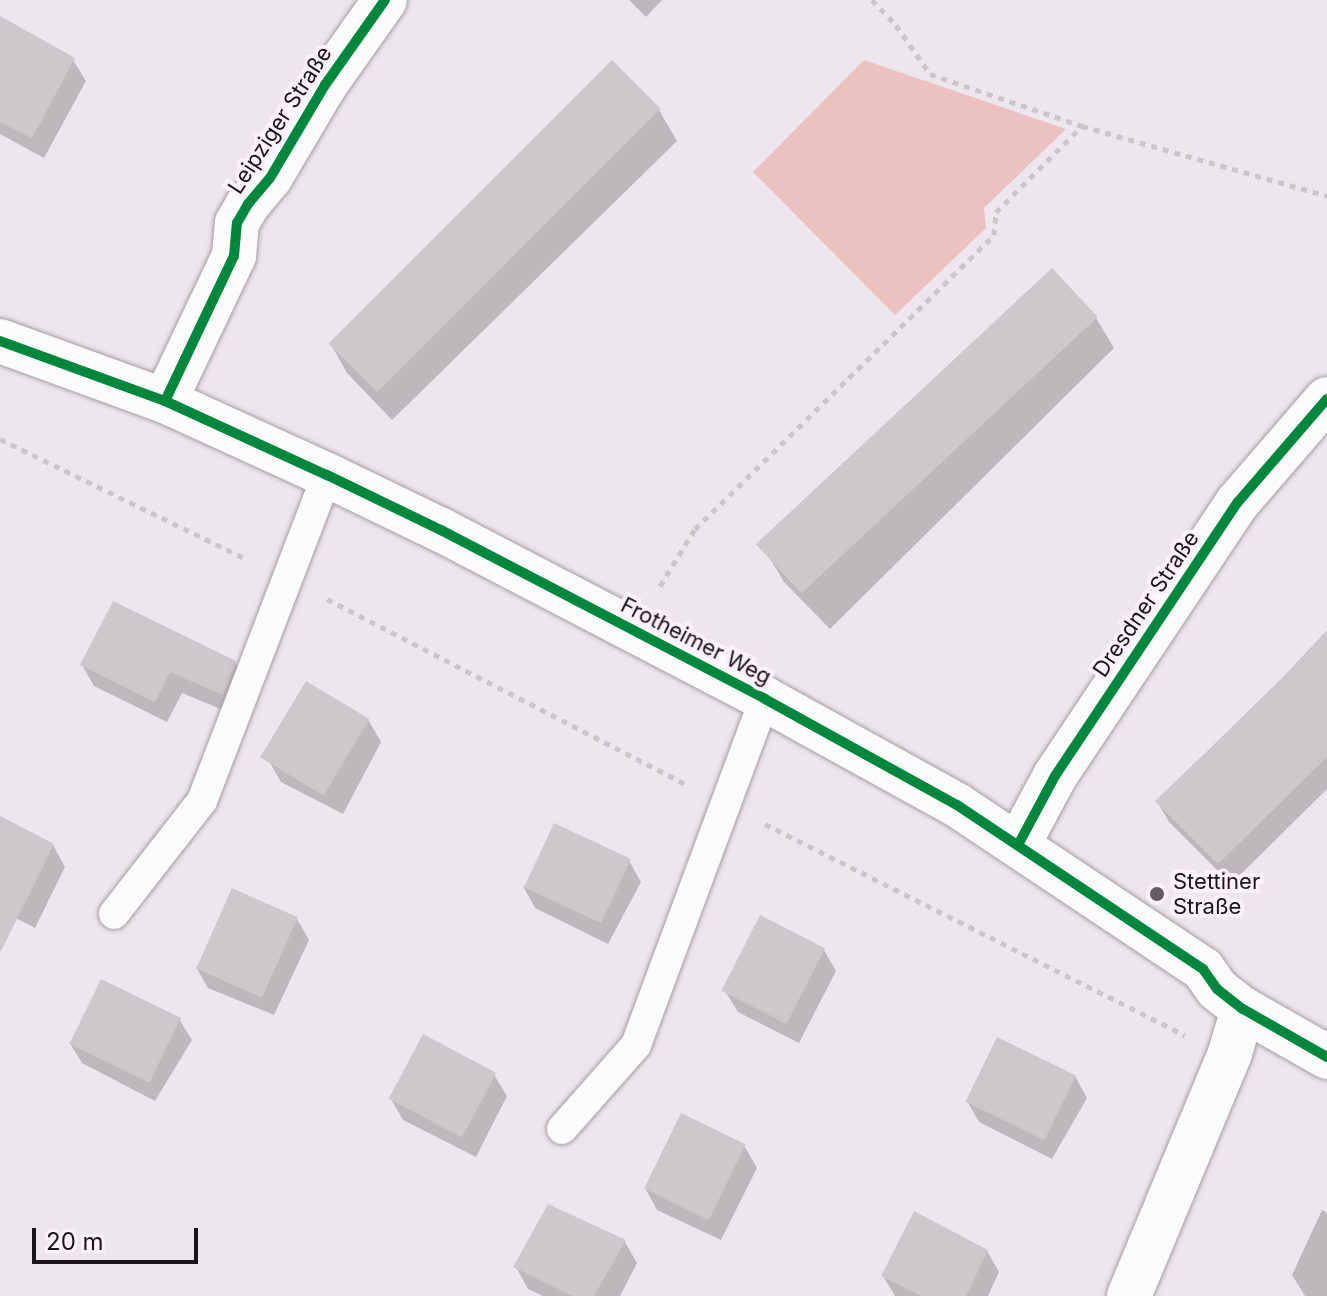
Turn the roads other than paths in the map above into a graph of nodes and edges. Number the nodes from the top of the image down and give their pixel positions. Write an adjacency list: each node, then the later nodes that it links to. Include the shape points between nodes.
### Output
1 (385, 0): 4 (street, Leipziger Straße, via 237,223 234,256)
2 (0, 341): 4 (street, Frotheimer Weg)
3 (1327, 399): 7 (street, Dresdner Straße, via 1238,502 1055,776)
4 (165, 401): 5 (street, Frotheimer Weg)
5 (327, 475): 6 (street, Frotheimer Weg); 8 (lane, via 202,801)
6 (765, 699): 7 (street, Frotheimer Weg, via 957,805); 11 (lane, via 636,1045)
7 (1018, 845): 9 (street, Frotheimer Weg, via 1203,969 1217,989)
8 (114, 914)
9 (1243, 1009): 10 (street, Frotheimer Weg); 12 (street)
10 (1327, 1057)
11 (562, 1129)
12 (1129, 1296)

